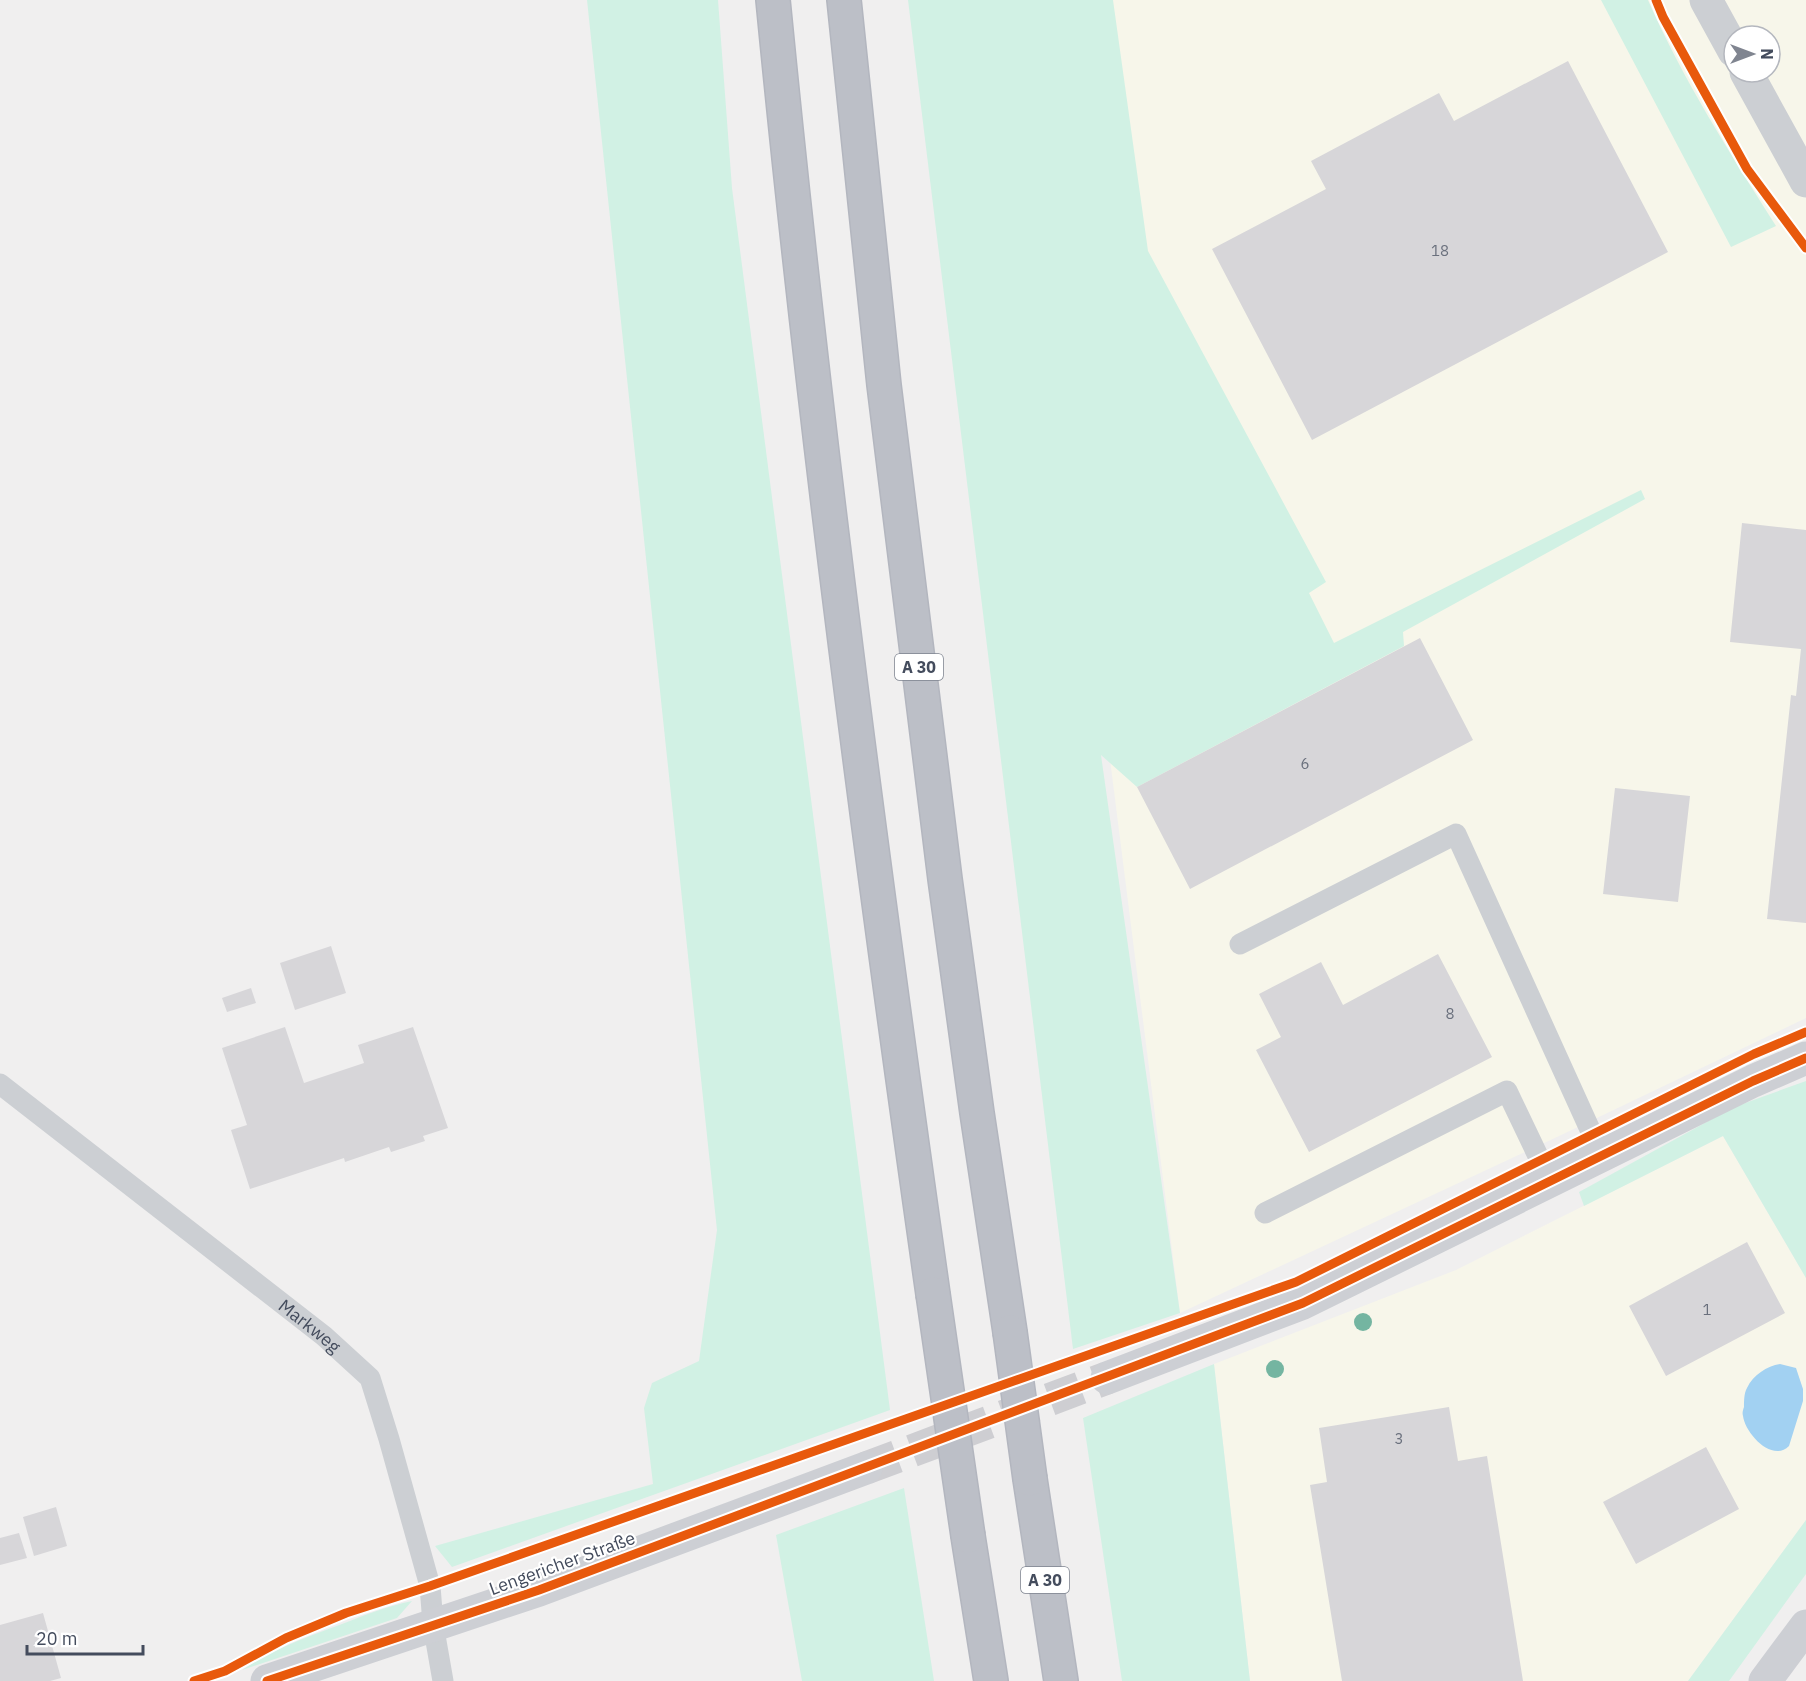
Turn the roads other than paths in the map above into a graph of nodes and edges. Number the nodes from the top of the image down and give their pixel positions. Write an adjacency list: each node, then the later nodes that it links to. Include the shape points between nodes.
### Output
1 (773, 0): 19 (highway, bridge, via 845,648 933,1294)
2 (844, 0): 20 (highway, A 30, bridge, via 884,385 944,867)
3 (1706, 0): 4 (street)
4 (1722, 29)
5 (1753, 84): 6 (street)
6 (1806, 181)
7 (1240, 944): 10 (lane, via 1456,834)
8 (1806, 1058): 10 (street)
9 (0, 1084): 15 (lane, Markweg, via 324,1336 370,1378 430,1586)
10 (1602, 1156): 11 (street)
11 (1550, 1181): 12 (lane, via 1507,1091); 13 (street, via 1303,1303)
12 (1265, 1214)
13 (1107, 1378)
14 (866, 1467): 15 (street, Lengericher Straße, via 539,1590)
15 (433, 1624): 17 (street, Lengericher Straße); 18 (lane, Markweg)
16 (1806, 1626): 21 (street)
17 (267, 1681)
18 (442, 1681)
19 (991, 1681)
20 (1061, 1681)
21 (1765, 1681)

